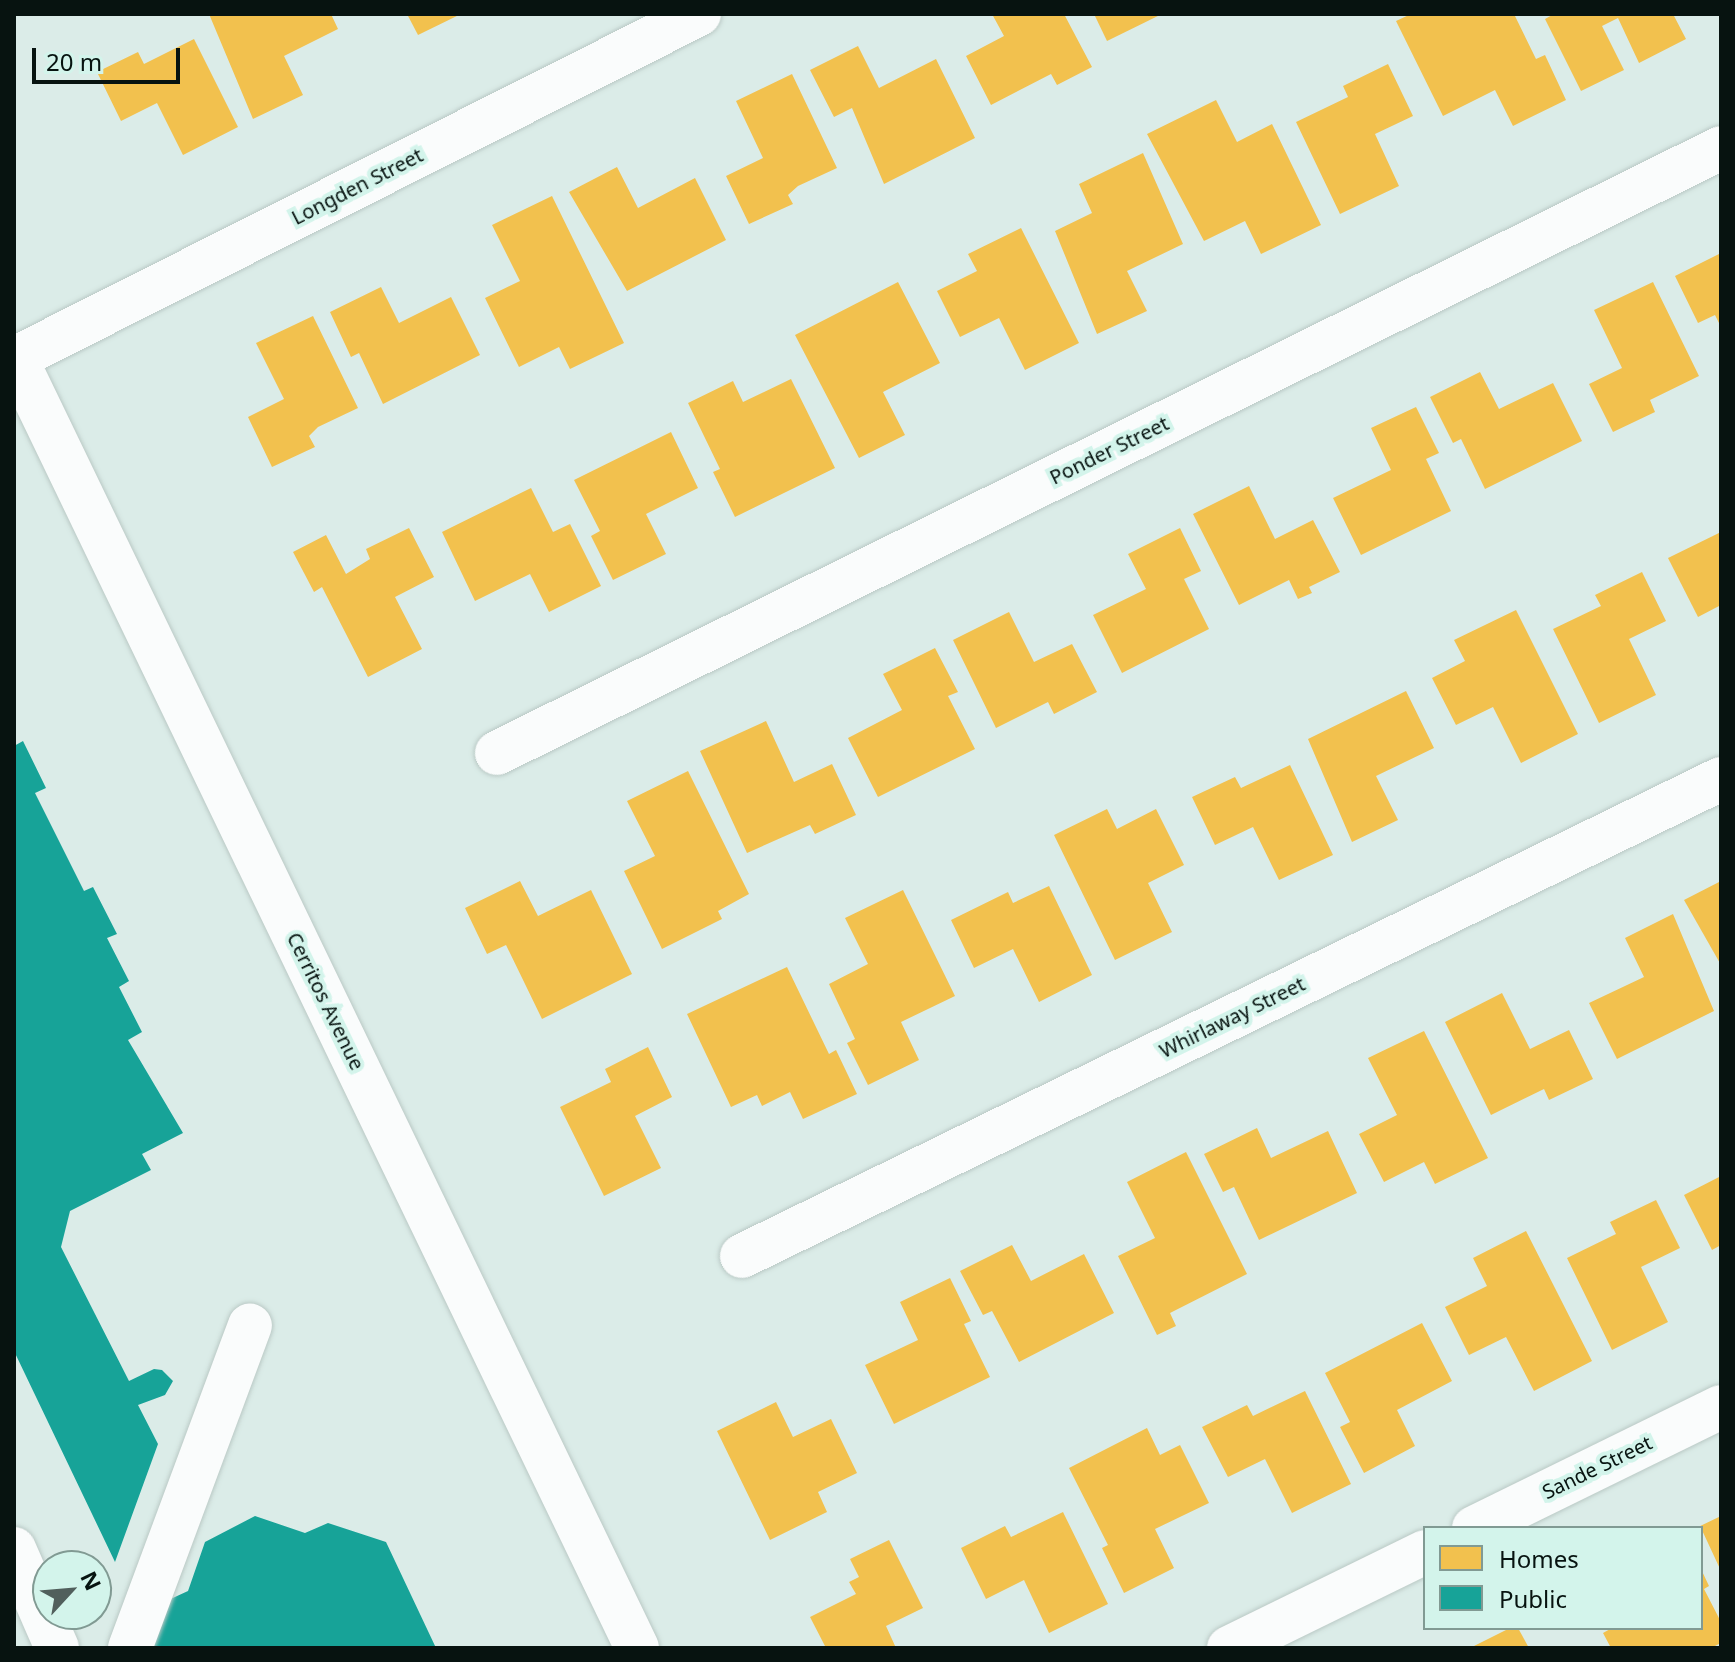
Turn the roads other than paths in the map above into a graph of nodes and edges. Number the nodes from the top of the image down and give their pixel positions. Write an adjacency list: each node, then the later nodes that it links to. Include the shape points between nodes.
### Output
1 (699, 14): 3 (street, Longden Street)
2 (1721, 148): 4 (street, Ponder Street)
3 (15, 357): 14 (street, Cerritos Avenue)
4 (497, 753)
5 (1721, 779): 6 (street, Whirlaway Street)
6 (742, 1256)
7 (250, 1326): 13 (street)
8 (1721, 1407): 9 (street, Sande Street)
9 (1478, 1526)
10 (14, 1549): 12 (street)
11 (1423, 1553): 15 (street)
12 (57, 1648)
13 (130, 1648)
14 (637, 1648)
15 (1229, 1648)

